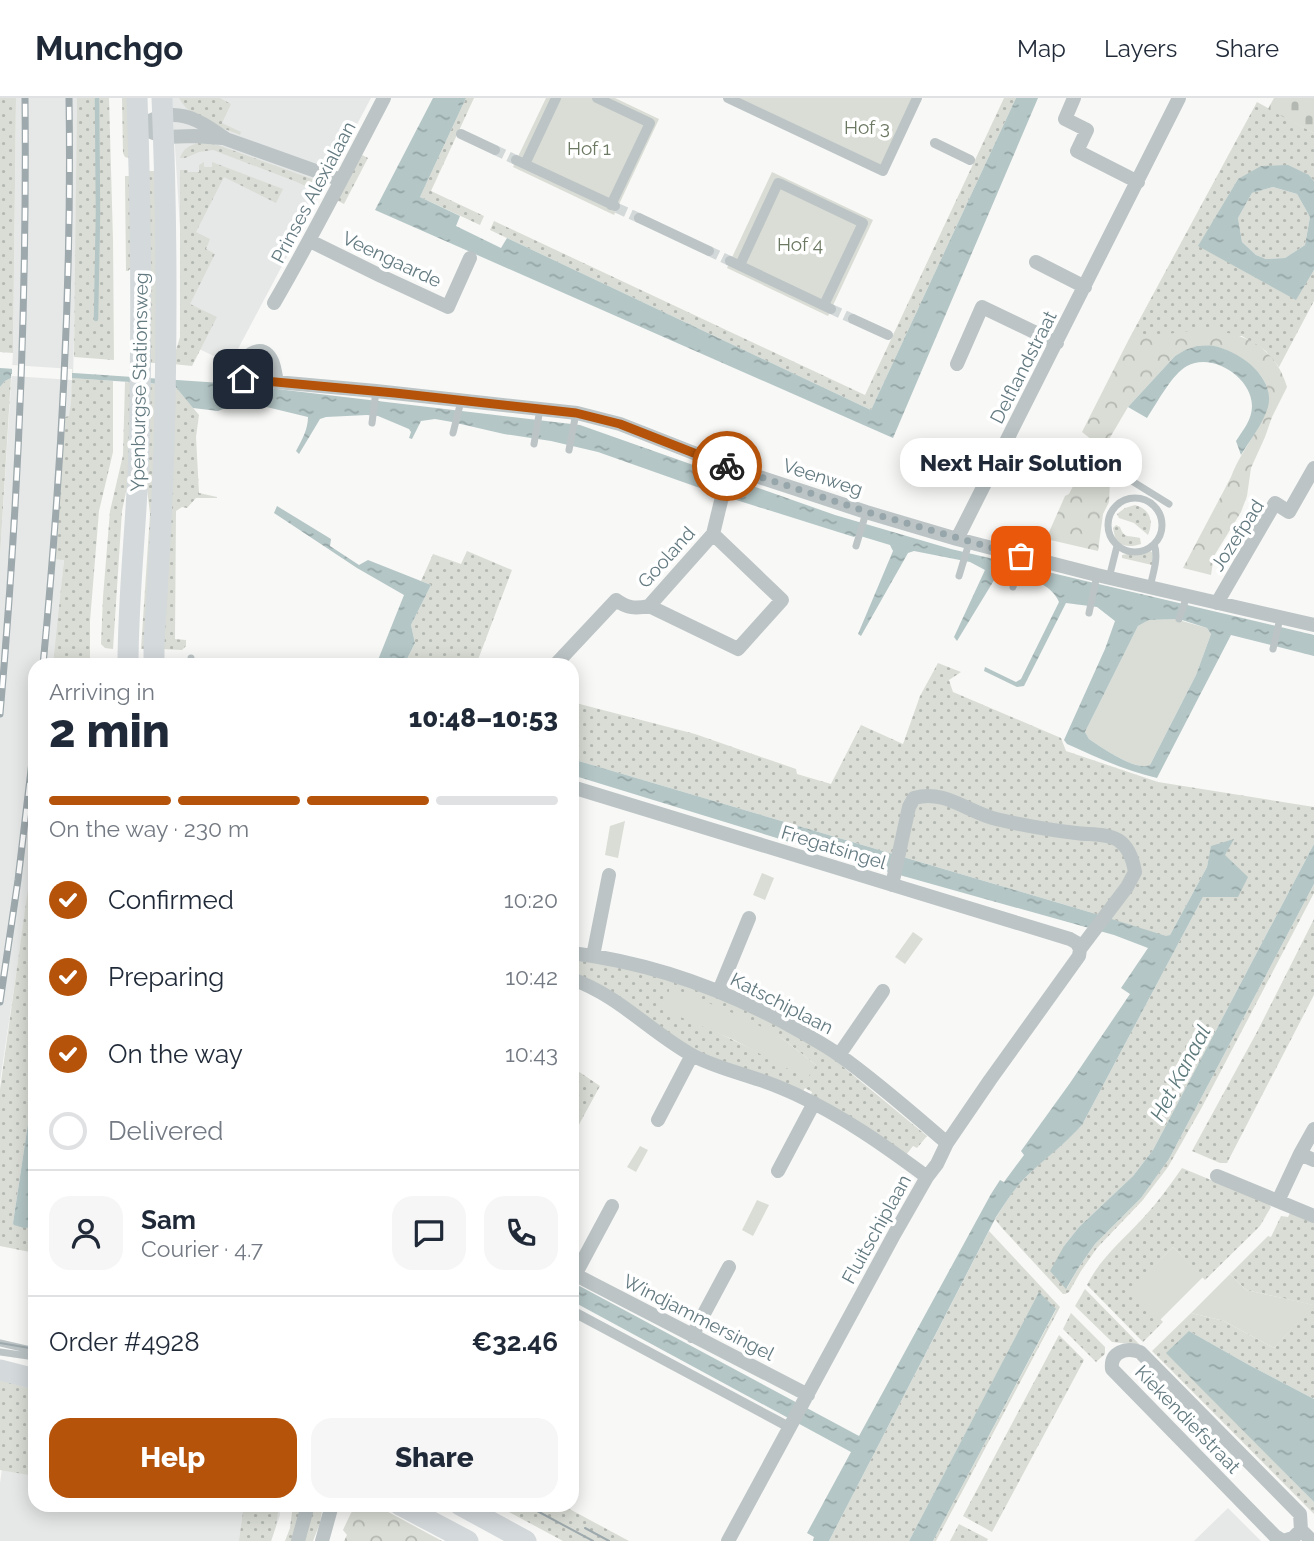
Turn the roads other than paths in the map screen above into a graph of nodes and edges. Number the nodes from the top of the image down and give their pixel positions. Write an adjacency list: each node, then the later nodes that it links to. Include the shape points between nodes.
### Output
1 (137, 98): 11 (main road, Ypenburgse Stationsweg)
2 (384, 98): 17 (street, Prinses Alexialaan)
3 (556, 98): 4 (street, via 521,162 614,206 650,122)
4 (597, 98)
5 (917, 98): 8 (street, via 883,171)
6 (1074, 98): 18 (street, via 1065,119 1087,130 1077,151)
7 (1179, 98): 18 (street, Delflandstraat)
8 (732, 100): 9 (street)
9 (731, 114)
10 (163, 117): 11 (street); 13 (street, via 201,136); 13 (street, via 191,118); 66 (main road, Ypenburgse Stationsweg, via 166,364)
11 (138, 127): 65 (main road, Ypenburgse Stationsweg, via 141,384)
12 (461, 134): 15 (street)
13 (226, 139): 17 (street)
14 (935, 143): 16 (street)
15 (495, 150)
16 (970, 160)
17 (341, 180): 20 (street, Prinses Alexialaan)
18 (1138, 182): 24 (street, Delflandstraat)
19 (639, 218): 21 (street)
20 (310, 241): 22 (street, Veengaarde, via 448,307); 25 (street, Prinses Alexialaan)
21 (709, 251)
22 (470, 258)
23 (1036, 262): 24 (street)
24 (1085, 287): 29 (street, Delflandstraat)
25 (274, 303)
26 (828, 307): 26 (street, via 863,223 778,183 735,263)
27 (853, 319): 28 (street)
28 (888, 335)
29 (1057, 343): 30 (street, via 982,307); 48 (street, Delflandstraat)
30 (957, 364)
31 (277, 382): 32 (street, Veenweg)
32 (376, 391): 33 (street, Veenweg); 36 (lane)
33 (461, 400): 34 (street, Veenweg); 37 (lane)
34 (540, 409): 35 (street, Veenweg); 38 (lane)
35 (576, 413): 39 (lane); 42 (street, Veenweg, via 620,424)
36 (372, 423)
37 (453, 433)
38 (534, 444)
39 (569, 450)
40 (1085, 453): 43 (lane)
41 (1314, 468): 58 (street, Jozefpad, via 1289,512 1275,503)
42 (731, 471): 46 (street, Veenweg); 47 (street, Gooland)
43 (1150, 493): 44 (lane); 45 (lane)
44 (1146, 501): 49 (lane, via 1161,522); 51 (lane, via 1120,502 1109,516 1109,534)
45 (1169, 504)
46 (866, 512): 48 (street, Veenweg); 50 (lane)
47 (713, 534): 59 (street, Gooland); 59 (street, Gooland, via 782,600 738,649)
48 (963, 540): 52 (street, Veenweg); 53 (lane)
49 (1154, 544): 51 (lane, via 1135,552); 56 (lane)
50 (856, 546)
51 (1117, 546): 54 (lane)
52 (1021, 556): 54 (street, Veenweg); 55 (lane)
53 (958, 576)
54 (1103, 577): 56 (street, Veenweg); 60 (lane)
55 (1013, 587)
56 (1150, 588): 57 (street, Veenweg)
57 (1187, 596): 58 (street, Veenweg); 62 (lane)
58 (1217, 603): 61 (street, Veenweg)
59 (649, 606): 67 (street, Gooland, via 636,609 615,600)
60 (1089, 613)
61 (1280, 617): 63 (street, Veenweg); 64 (lane)
62 (1179, 619)
63 (1314, 625)
64 (1273, 649)
65 (128, 658)
66 (154, 658)
67 (561, 658)
68 (579, 789): 70 (street, Fregatsingel)
69 (609, 875): 74 (street)
70 (892, 883): 72 (street, Fregatsingel); 72 (street, Fluitschiplaan, via 909,807 914,798 926,795 941,796 992,818 1116,839 1133,858 1136,872)
71 (749, 918): 76 (street)
72 (1084, 944): 83 (street, Fluitschiplaan)
73 (579, 954): 74 (street, Katschiplaan)
74 (593, 956): 76 (street, Katschiplaan)
75 (579, 982): 78 (street, via 612,998)
76 (719, 991): 79 (street, Katschiplaan, via 774,1016)
77 (883, 991): 79 (street)
78 (692, 1055): 80 (street); 81 (street)
79 (839, 1055): 83 (street, Katschiplaan)
80 (814, 1103): 85 (street); 87 (street, via 873,1137)
81 (657, 1119)
82 (1314, 1129): 84 (street)
83 (947, 1143): 87 (street, Fluitschiplaan)
84 (1307, 1157): 88 (street)
85 (778, 1171)
86 (1217, 1176): 88 (street)
87 (927, 1177): 102 (street, Fluitschiplaan)
88 (1278, 1201): 90 (street)
89 (612, 1206): 91 (street)
90 (1314, 1216)
91 (579, 1265)
92 (729, 1267): 95 (street)
93 (579, 1277): 95 (street, Windjammersingel)
94 (579, 1315): 103 (street)
95 (692, 1336): 102 (street, Windjammersingel)
96 (0, 1343): 97 (lane)
97 (28, 1349)
98 (0, 1352): 99 (lane)
99 (28, 1356)
100 (0, 1370): 101 (main road)
101 (28, 1377)
102 (805, 1399): 103 (street, Fluitschiplaan)
103 (791, 1425): 113 (street, Fluitschiplaan)
104 (307, 1512): 109 (street)
105 (329, 1512): 110 (street)
106 (413, 1512): 111 (main road)
107 (473, 1512): 112 (main road)
108 (1296, 1536): 108 (street, Kiekendiefstraat, via 1300,1514 1140,1352 1128,1349 1117,1353 1112,1369 1275,1536 1283,1541); 114 (street, Kiekendiefstraat)
109 (298, 1541)
110 (322, 1541)
111 (468, 1541)
112 (526, 1541)
113 (728, 1541)
114 (1312, 1541)

